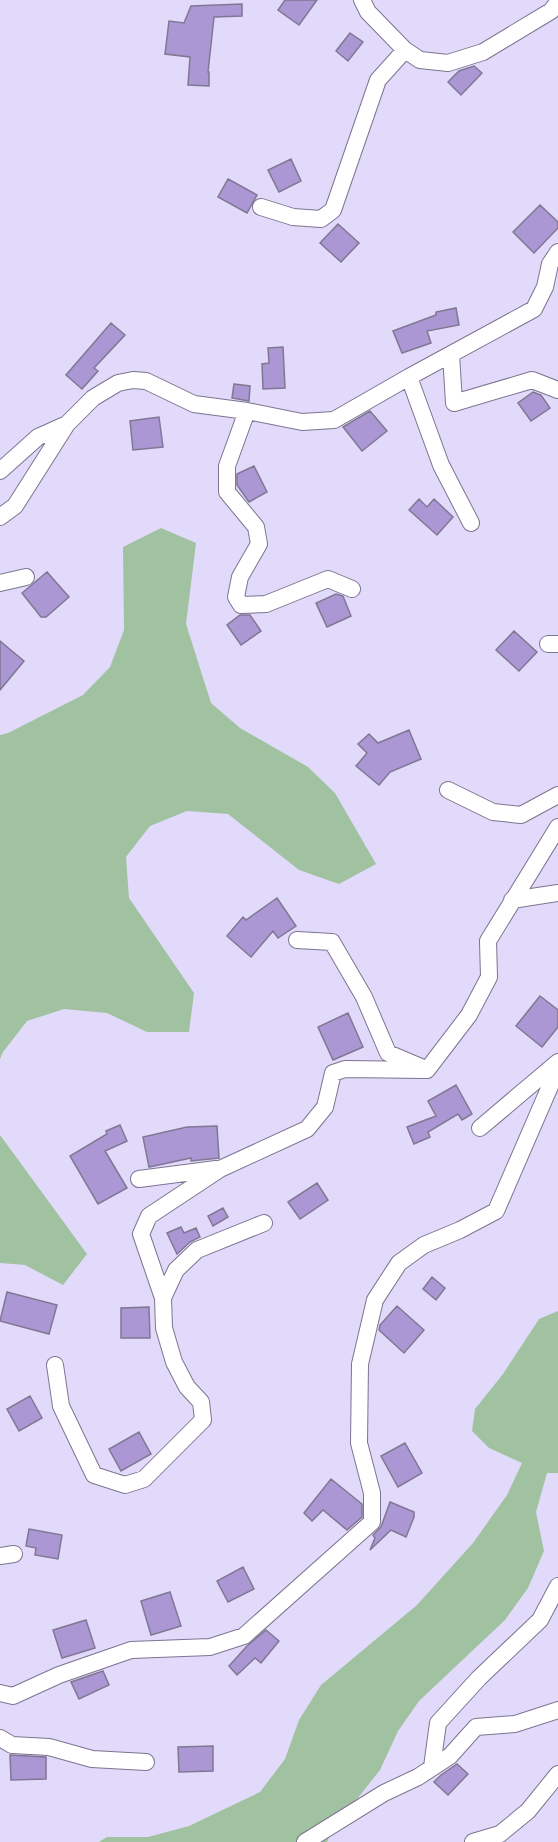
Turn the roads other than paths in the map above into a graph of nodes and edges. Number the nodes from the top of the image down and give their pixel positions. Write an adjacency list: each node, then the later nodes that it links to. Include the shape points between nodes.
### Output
1 (362, 0): 3 (street, via 368,12)
2 (558, 2): 3 (street, via 551,11 483,52 448,63 420,60)
3 (405, 50): 4 (street, via 378,80 333,210 321,219 293,217)
4 (261, 207)
5 (558, 252): 6 (street, via 534,309)
6 (450, 354): 7 (street); 8 (street, via 454,403 532,380)
7 (409, 376): 9 (street, via 334,420 302,422); 13 (street, via 441,465)
8 (558, 390)
9 (247, 411): 10 (street, via 194,404 146,381 133,380 118,383 93,398); 16 (street, via 227,466 227,492 256,527 259,544 240,577 236,597 241,604 266,604 328,579)
10 (67, 423): 11 (street, via 38,437); 12 (street, via 15,506)
11 (0, 471)
12 (0, 518)
13 (471, 523)
14 (26, 577): 15 (street)
15 (0, 583)
16 (352, 589)
17 (448, 790): 18 (street, via 493,812 520,814)
18 (558, 795)
19 (558, 827): 21 (street)
20 (558, 893): 21 (street)
21 (512, 900): 24 (street, via 488,941 489,977 469,1015)
22 (297, 940): 24 (street, via 332,942 364,997 388,1053)
23 (558, 1062): 26 (street)
24 (427, 1070): 27 (street, via 345,1069 333,1074 325,1107 307,1129)
25 (558, 1074): 33 (street, via 496,1211 424,1245 399,1263 375,1300 360,1364 359,1432 372,1493 372,1522 244,1636 210,1647 131,1650 13,1696)
26 (480, 1128)
27 (220, 1168): 28 (street); 30 (street, via 149,1216 141,1234)
28 (139, 1179)
29 (264, 1223): 30 (street, via 197,1250 176,1270)
30 (163, 1298): 31 (street, via 164,1328 174,1362 187,1387 201,1402 203,1420 144,1479 125,1485 94,1475 61,1406)
31 (55, 1365)
32 (558, 1586): 37 (street, via 540,1620 438,1723)
33 (0, 1693)
34 (558, 1710): 37 (street, via 515,1724 476,1727 450,1756)
35 (0, 1738): 36 (street, via 12,1745 49,1747 92,1760)
36 (146, 1762)
37 (432, 1767): 39 (street)
38 (558, 1774): 40 (street, via 528,1811 500,1834)
39 (305, 1842)
40 (473, 1842)

